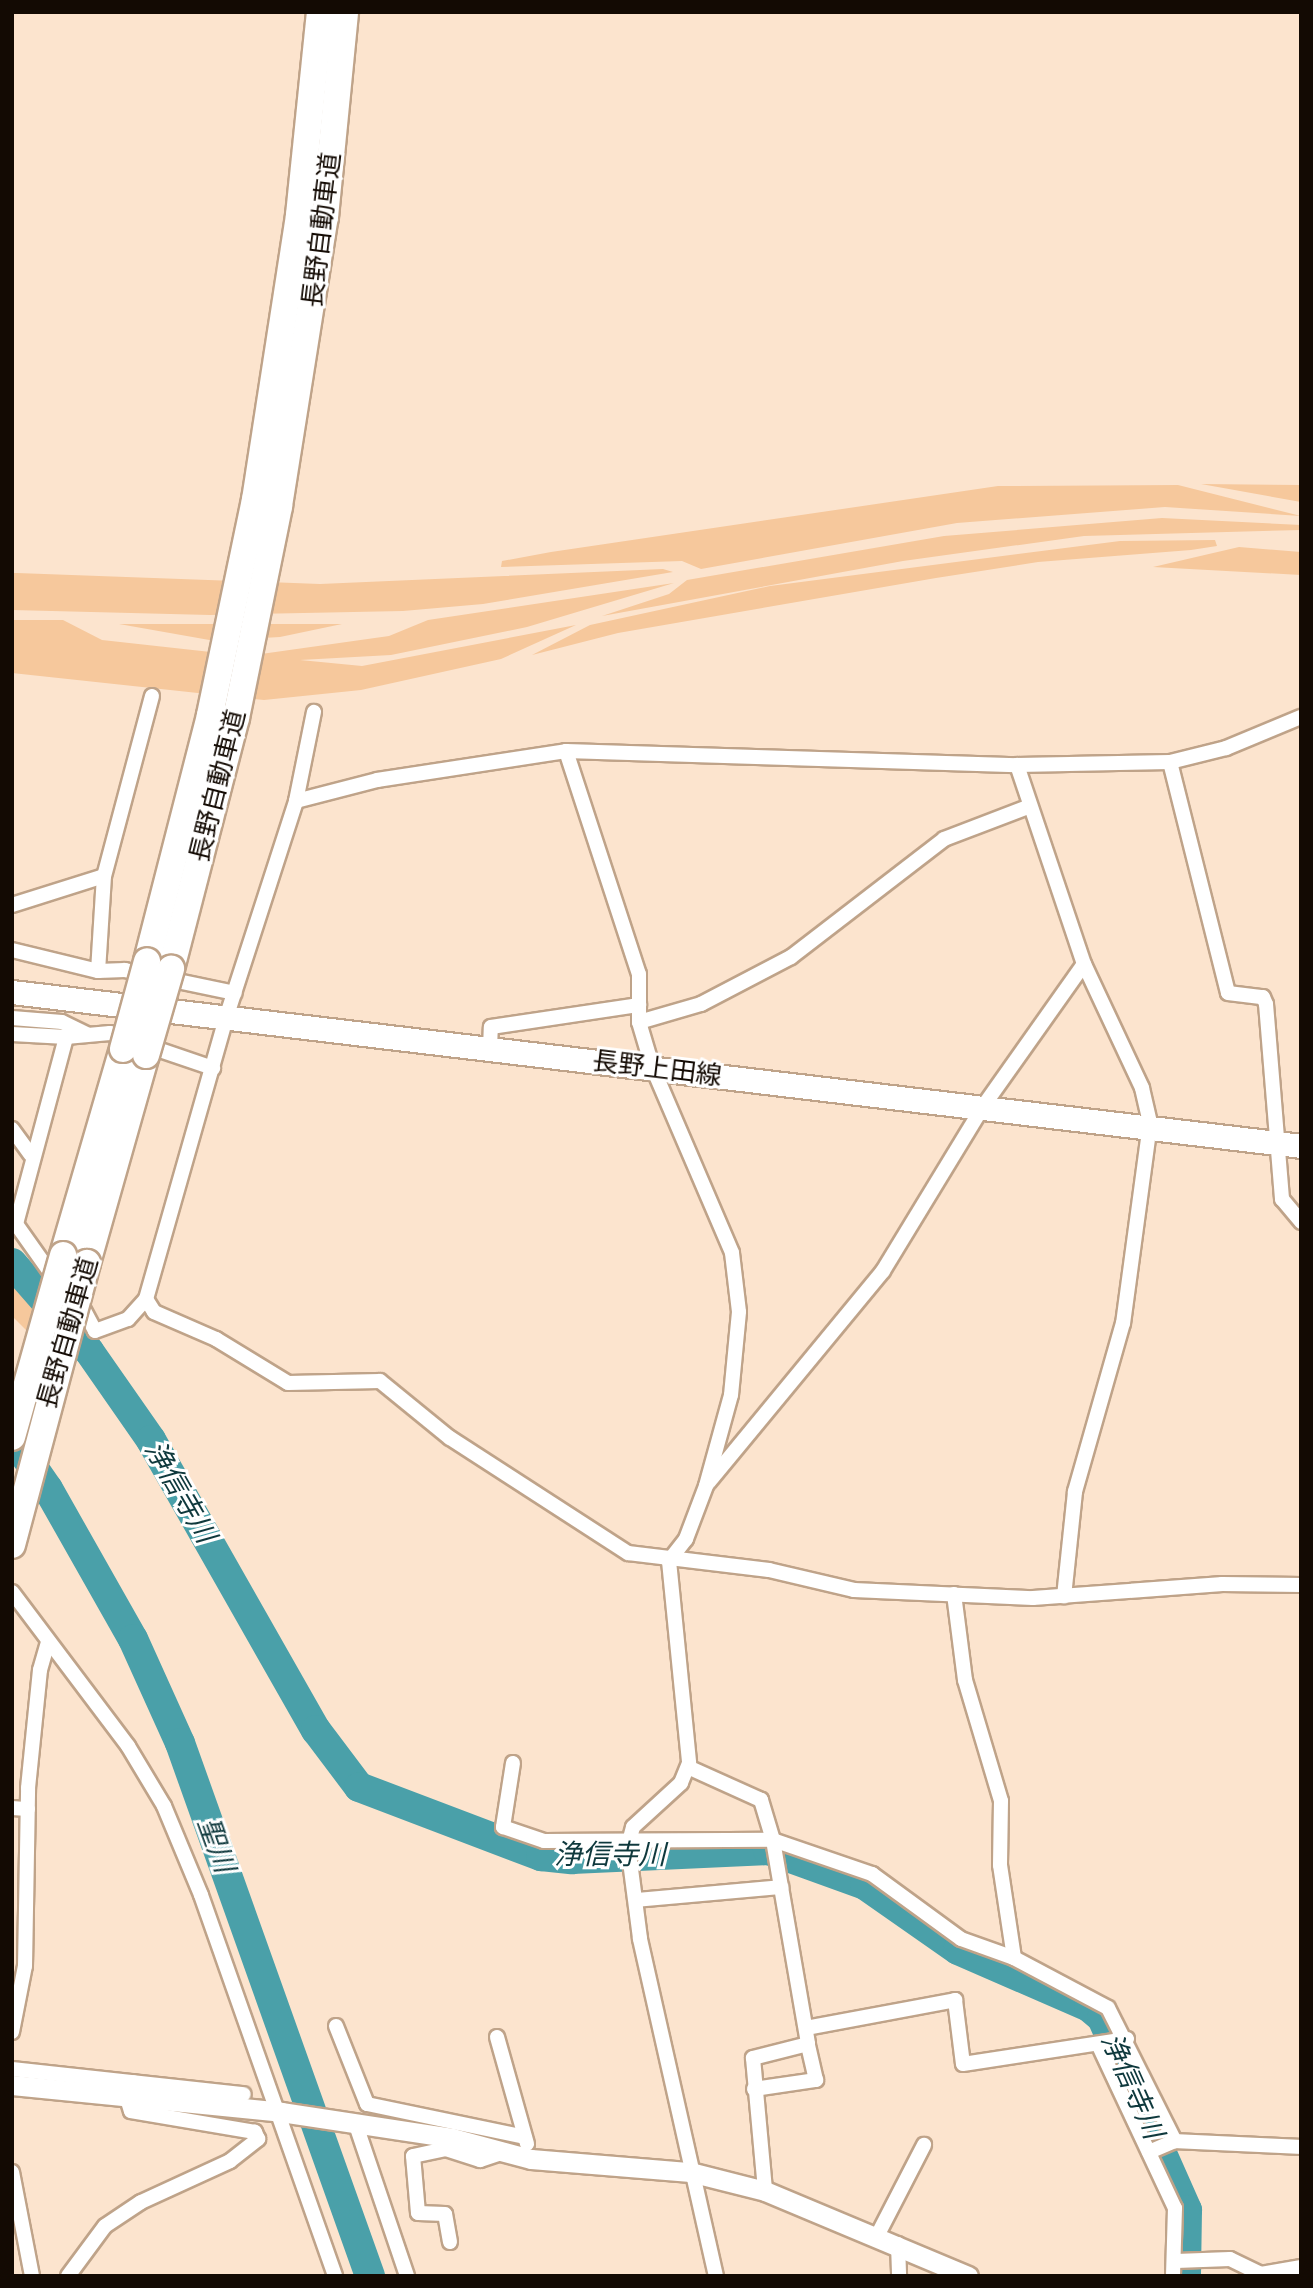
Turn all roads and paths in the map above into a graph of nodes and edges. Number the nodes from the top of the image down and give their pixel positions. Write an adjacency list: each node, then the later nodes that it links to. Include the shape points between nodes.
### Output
1 (320, 12): 5 (highway, 長野自動車道, via 287,307)
2 (345, 12): 5 (highway, 長野自動車道, via 325,217 299,391)
3 (152, 696): 12 (street)
4 (314, 712): 10 (street)
5 (223, 716): 35 (highway, 長野自動車道, bridge, via 159,965)
6 (1301, 717): 8 (street, via 1226,748)
7 (566, 751): 9 (street); 10 (street, via 377,780); 19 (street, via 639,974)
8 (1170, 762): 9 (street); 32 (street, via 1228,993 1263,997 1266,1004)
9 (1017, 765): 11 (street)
10 (296, 801): 18 (street)
11 (1028, 807): 15 (street); 22 (street, via 944,839 790,957 701,1004)
12 (104, 876): 13 (street); 16 (street)
13 (12, 905)
14 (12, 950): 16 (street)
15 (1084, 964): 29 (street); 30 (street, via 1143,1088)
16 (98, 971): 18 (street, via 124,970)
17 (12, 992): 20 (main road, 長野上田線)
18 (235, 993): 20 (street)
19 (639, 1005): 22 (street); 26 (street, via 491,1027)
20 (226, 1017): 26 (main road, 長野上田線); 28 (street)
21 (12, 1018): 24 (street, via 62,1022)
22 (639, 1023): 27 (street)
23 (12, 1034): 25 (street)
24 (88, 1035): 25 (street); 28 (street, via 110,1033)
25 (66, 1037): 33 (street)
26 (490, 1049): 27 (main road, 長野上田線)
27 (652, 1066): 29 (main road, 長野上田線); 38 (street, via 732,1253 739,1326 731,1395)
28 (214, 1068): 36 (street)
29 (982, 1108): 30 (main road, 長野上田線); 38 (street, via 883,1271)
30 (1150, 1124): 32 (main road, 長野上田線); 44 (street, via 1122,1323 1075,1492)
31 (12, 1129): 33 (street)
32 (1290, 1145): 34 (street, via 1282,1199)
33 (31, 1155): 36 (street, via 16,1224 44,1267 83,1303 95,1331 128,1320)
34 (1301, 1222)
35 (75, 1259): 37 (highway, 長野自動車道, bridge); 39 (highway, 長野自動車道, bridge)
36 (146, 1299): 40 (street, via 153,1312 216,1339 288,1383 380,1381 450,1438 593,1534 628,1553)
37 (12, 1437)
38 (706, 1486): 40 (street, via 686,1539)
39 (12, 1545)
40 (669, 1560): 43 (street, via 769,1570 853,1590); 47 (street, via 682,1656)
41 (1301, 1585): 44 (street, via 1222,1584)
42 (12, 1592): 45 (street)
43 (954, 1594): 44 (street); 54 (street, via 965,1680 1001,1801 1000,1865)
44 (1064, 1596)
45 (48, 1642): 49 (street, via 40,1670); 67 (street, via 128,1746 164,1806 201,1895)
46 (513, 1763): 51 (street, via 503,1827 544,1841)
47 (688, 1767): 50 (street, via 761,1800); 51 (street, via 681,1783 633,1827)
48 (12, 1808): 49 (street)
49 (28, 1809): 57 (street, via 25,1966)
50 (773, 1841): 51 (street); 52 (street); 54 (street, via 873,1874 961,1939)
51 (629, 1843): 53 (street)
52 (781, 1886): 53 (street); 56 (street)
53 (636, 1900): 77 (street, via 640,1939)
54 (1014, 1958): 59 (street, via 1108,2008)
55 (336, 2026): 69 (street, via 367,2104)
56 (806, 2028): 60 (street); 61 (street, via 955,2000 963,2064)
57 (12, 2032)
58 (497, 2037): 69 (street)
59 (1124, 2040): 61 (street); 70 (street)
60 (808, 2044): 64 (street, via 753,2059); 64 (street, via 816,2080)
61 (1100, 2046): 73 (street)
62 (12, 2069): 65 (street)
63 (12, 2085): 65 (street)
64 (754, 2089): 78 (street)
65 (130, 2091): 66 (street); 67 (street); 85 (street, via 131,2111 256,2132 258,2139 230,2161 141,2202 105,2226)
66 (244, 2094)
67 (278, 2112): 68 (street); 86 (street)
68 (350, 2121): 74 (street); 87 (street)
69 (525, 2137): 75 (street)
70 (1172, 2140): 72 (street); 73 (street)
71 (924, 2145): 79 (street)
72 (1301, 2147)
73 (1150, 2151): 82 (street, via 1175,2208)
74 (506, 2152): 75 (street); 80 (street, via 480,2160 446,2149 413,2156 418,2214 445,2214)
75 (531, 2158): 77 (street)
76 (12, 2172): 84 (street)
77 (690, 2172): 78 (street); 88 (street)
78 (765, 2191): 79 (street)
79 (876, 2238): 81 (street)
80 (450, 2242)
81 (898, 2244): 89 (street); 90 (street)
82 (1185, 2261): 83 (street, via 1230,2259 1261,2274); 91 (street)
83 (1301, 2267)
84 (32, 2276)
85 (68, 2276)
86 (335, 2276)
87 (407, 2276)
88 (716, 2276)
89 (899, 2276)
90 (968, 2276)
91 (1173, 2276)

